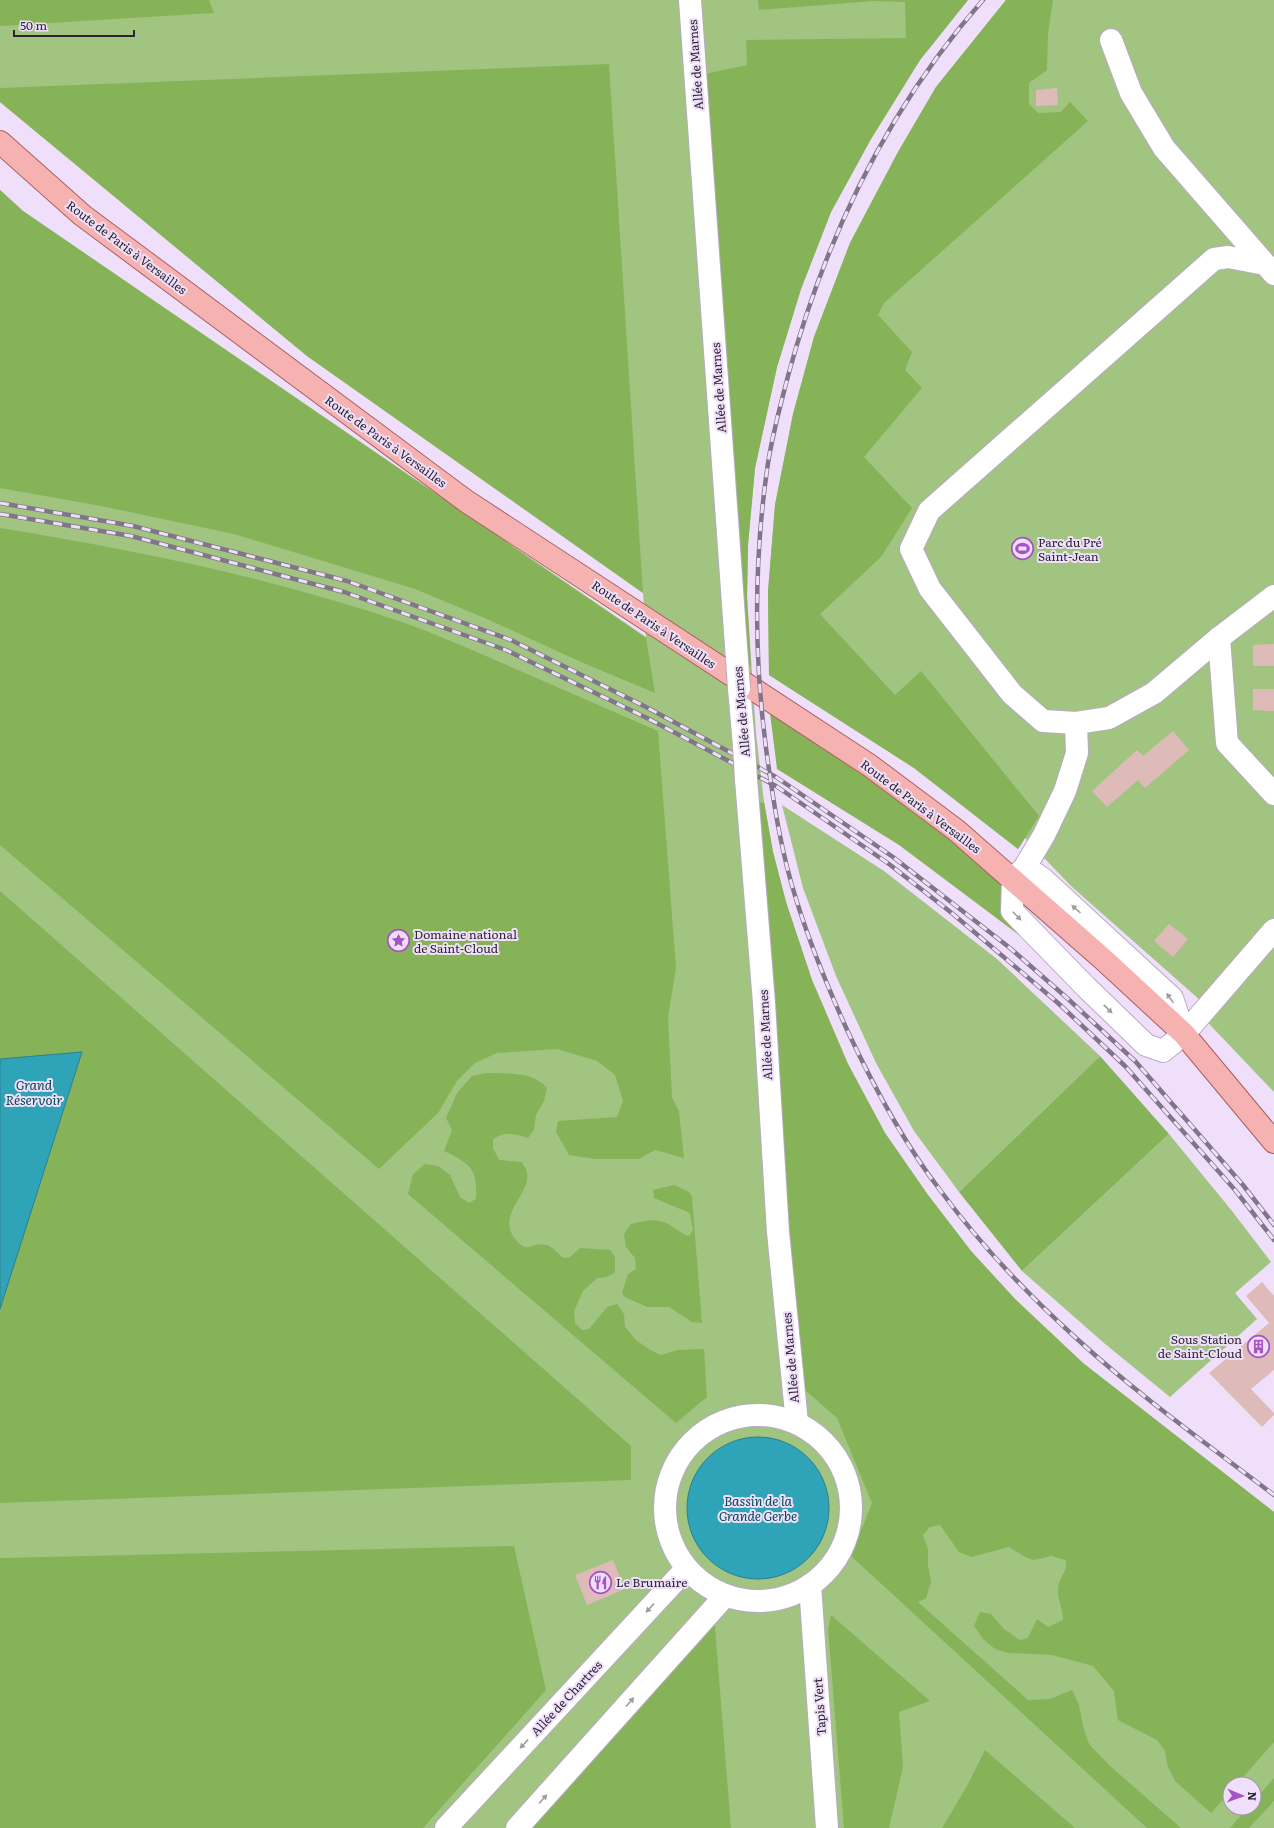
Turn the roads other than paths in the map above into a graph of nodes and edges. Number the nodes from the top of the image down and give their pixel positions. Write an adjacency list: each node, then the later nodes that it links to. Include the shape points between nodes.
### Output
1 (690, 0): 13 (street, Allée de Marnes, bridge, via 764,1003 778,1232)
2 (1111, 40): 4 (street, via 1131,93 1164,148)
3 (0, 142): 9 (main road, Route de Paris à Versailles, via 82,215 466,501 869,765)
4 (1269, 269): 7 (street, via 1228,256 1214,259 929,511 911,549 930,589 1012,694 1043,721)
5 (1274, 596): 6 (street)
6 (1219, 638): 7 (street, via 1154,693 1109,718); 8 (street, via 1227,743)
7 (1076, 723): 9 (street, via 1077,754 1065,791 1044,835)
8 (1274, 794)
9 (1019, 873): 11 (main road, Route de Paris à Versailles, via 1104,960); 11 (street, one-way to 11, via 1012,911 1086,987 1146,1045 1163,1051)
10 (1274, 930): 11 (street)
11 (1184, 1034): 12 (main road, Route de Paris à Versailles)
12 (1274, 1142)
13 (796, 1423): 14 (street, via 778,1416 757,1414 718,1423 691,1443 676,1462 668,1483 664,1509 668,1535); 15 (street, via 821,1440 837,1458 847,1481 851,1505 846,1540 832,1565)
14 (686, 1569): 16 (street); 17 (street, Allée de Chartres, one-way to 17)
15 (810, 1585): 16 (street, via 790,1596 775,1600 759,1602); 19 (street, Tapis Vert)
16 (724, 1597): 18 (street, one-way to 16)
17 (446, 1828)
18 (517, 1828)
19 (827, 1828)

